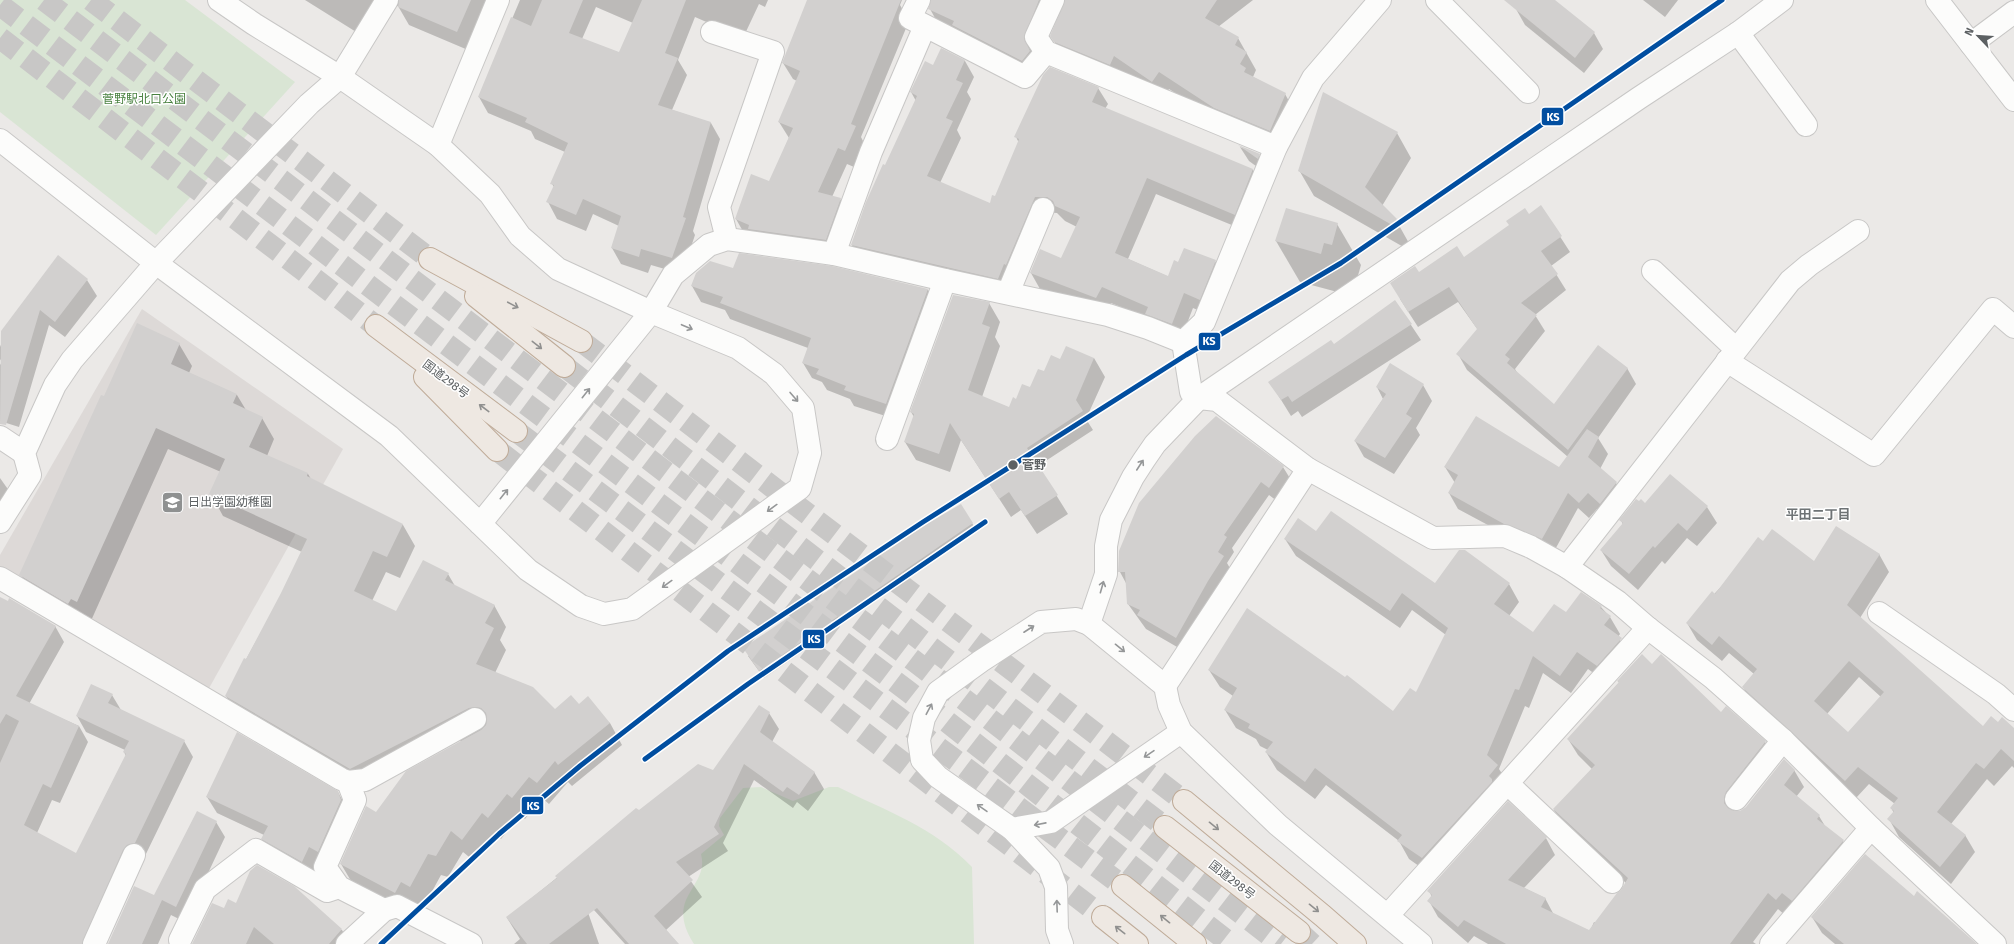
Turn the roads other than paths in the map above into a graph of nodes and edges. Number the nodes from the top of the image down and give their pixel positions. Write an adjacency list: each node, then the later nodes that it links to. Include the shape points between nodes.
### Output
1 (219, 0): 15 (street)
2 (388, 0): 15 (street)
3 (498, 0): 20 (street)
4 (1053, 0): 14 (street, via 1036,37)
5 (1380, 0): 21 (street, via 1313,78)
6 (1437, 0): 16 (street)
7 (1782, 0): 12 (street)
8 (1937, 0): 13 (street)
9 (2014, 12): 13 (street)
10 (918, 15): 14 (street, via 1025,77); 25 (street)
11 (712, 32): 24 (street, via 773,52 719,207)
12 (1738, 33): 18 (street); 36 (street)
13 (1971, 44): 17 (street)
14 (1046, 52): 21 (street)
15 (340, 77): 20 (street); 26 (street, via 309,104)
16 (1528, 92)
17 (2014, 100)
18 (1806, 126)
19 (0, 140): 26 (street)
20 (438, 145): 30 (street, via 490,194 520,236 558,269)
21 (1276, 147): 33 (street, via 1204,322)
22 (1043, 209): 29 (street)
23 (1858, 231): 34 (street, via 1790,281)
24 (726, 239): 25 (street); 30 (street, via 709,245 672,275)
25 (834, 254): 28 (street)
26 (156, 263): 41 (street, via 72,360 55,384); 44 (street, via 389,436)
27 (1652, 271): 34 (street)
28 (945, 280): 29 (street); 39 (street)
29 (1008, 293): 33 (street, via 1108,315)
30 (651, 312): 44 (street, one-way to 30); 44 (street, one-way to 44, via 738,348 774,374 803,408 810,453 800,488 632,609 604,614 581,606 528,570)
31 (2014, 327): 34 (street, via 1993,308 1874,455)
32 (581, 341): 35 (highway, via 430,259)
33 (1183, 342): 36 (street, via 1191,392)
34 (1732, 355): 45 (street)
35 (564, 366)
36 (1199, 398): 42 (street, via 1217,400); 48 (street, one-way to 36, via 1106,574 1106,546 1114,514 1133,476 1155,444)
37 (516, 431): 40 (highway, 国道298号, one-way to 40, via 376,326)
38 (0, 438): 41 (street)
39 (887, 439)
40 (497, 450)
41 (24, 452): 43 (street, via 30,475)
42 (1308, 469): 45 (street, via 1433,538 1505,536); 50 (street)
43 (0, 522)
44 (480, 524)
45 (1568, 567): 49 (street, via 1618,602)
46 (0, 578): 55 (street)
47 (1879, 613): 51 (street, via 1996,694)
48 (1089, 624): 50 (street, one-way to 50); 61 (street, one-way to 48, via 938,777 922,760 919,740 924,718 938,692 980,661 1041,622 1076,618)
49 (1648, 628): 54 (street, via 1712,678); 56 (street)
50 (1165, 686): 53 (street, via 1169,704)
51 (2014, 710)
52 (475, 719): 55 (street, via 365,780)
53 (1181, 732): 61 (street, one-way to 61, via 1051,822); 67 (street, via 1278,825)
54 (1783, 740): 57 (street); 60 (street)
55 (348, 782): 65 (street, via 355,800 325,867)
56 (1508, 784): 63 (street); 67 (street)
57 (1736, 799)
58 (1184, 801): 77 (highway, one-way to 77)
59 (1165, 827): 69 (highway, 国道298号)
60 (1871, 828): 79 (street); 80 (street)
61 (1012, 829): 74 (street, one-way to 61, via 1057,930 1056,887 1049,868)
62 (134, 855): 72 (street)
63 (1612, 882)
64 (1123, 886): 76 (highway, one-way to 64)
65 (339, 887): 66 (street); 70 (street, via 328,891 256,850 205,889)
66 (384, 910): 71 (street, via 397,906); 73 (street)
67 (1388, 915): 78 (street)
68 (1103, 917): 75 (highway, one-way to 68)
69 (1299, 932)
70 (180, 940)
71 (455, 941)
72 (94, 944)
73 (347, 944)
74 (1062, 944)
75 (1138, 944)
76 (1195, 944)
77 (1355, 944)
78 (1421, 944)
79 (1771, 944)
80 (1995, 944)

